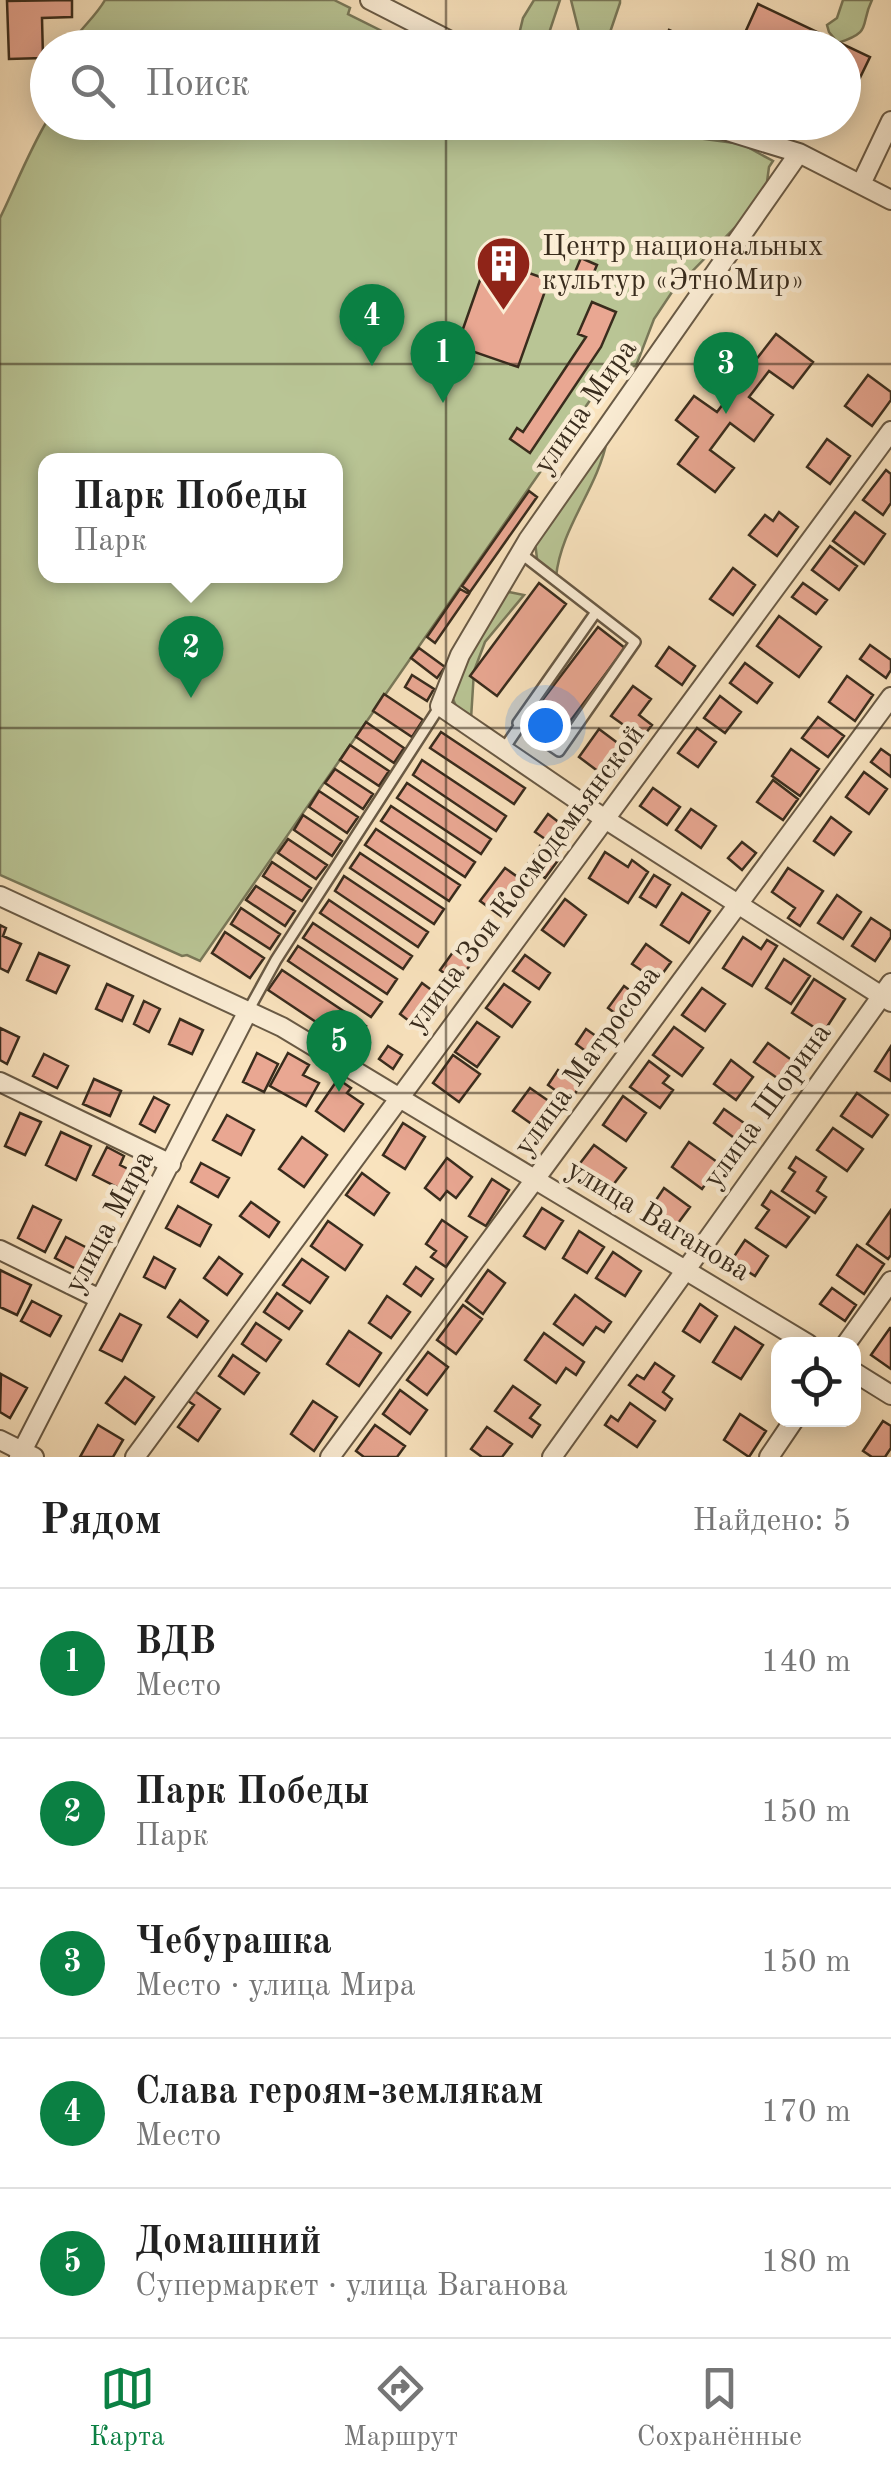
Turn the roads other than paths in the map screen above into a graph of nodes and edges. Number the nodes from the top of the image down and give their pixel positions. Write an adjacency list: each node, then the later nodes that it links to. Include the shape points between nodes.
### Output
1 (370, 0): 2 (street)
2 (429, 30)
3 (891, 121): 6 (street)
4 (757, 140): 5 (street)
5 (800, 153): 6 (street); 9 (street, улица Мира)
6 (862, 182): 7 (street)
7 (891, 200)
8 (891, 431): 15 (street, улица Зои Космодемьянской)
9 (520, 553): 10 (lane); 12 (street, улица Мира, via 460,655)
10 (596, 612): 13 (lane); 13 (lane, via 635,642 559,751)
11 (891, 697): 17 (street, улица Матросова)
12 (440, 706): 14 (street); 19 (lane)
13 (520, 725): 14 (lane)
14 (503, 750): 15 (street)
15 (605, 819): 17 (street); 21 (street, улица Зои Космодемьянской)
16 (0, 896): 19 (street, улица Ваганова)
17 (737, 904): 18 (street); 23 (street, улица Матросова)
18 (888, 994): 25 (street, улица Шорина)
19 (248, 1011): 21 (street, улица Ваганова); 22 (street, улица Мира)
20 (0, 1082): 22 (street)
21 (399, 1096): 23 (street, улица Ваганова); 35 (street, улица Зои Космодемьянской)
22 (172, 1164): 27 (street, улица Мира)
23 (536, 1179): 25 (street, улица Ваганова); 36 (street, улица Матросова)
24 (0, 1250): 27 (street)
25 (684, 1269): 28 (street, улица Ваганова); 37 (street, улица Шорина)
26 (891, 1281): 29 (street)
27 (100, 1299): 34 (street, улица Мира)
28 (796, 1337)
29 (851, 1337)
30 (861, 1376): 31 (street)
31 (891, 1395)
32 (789, 1427): 38 (street)
33 (0, 1440): 34 (street)
34 (25, 1455)
35 (134, 1457)
36 (330, 1457)
37 (552, 1457)
38 (769, 1457)

